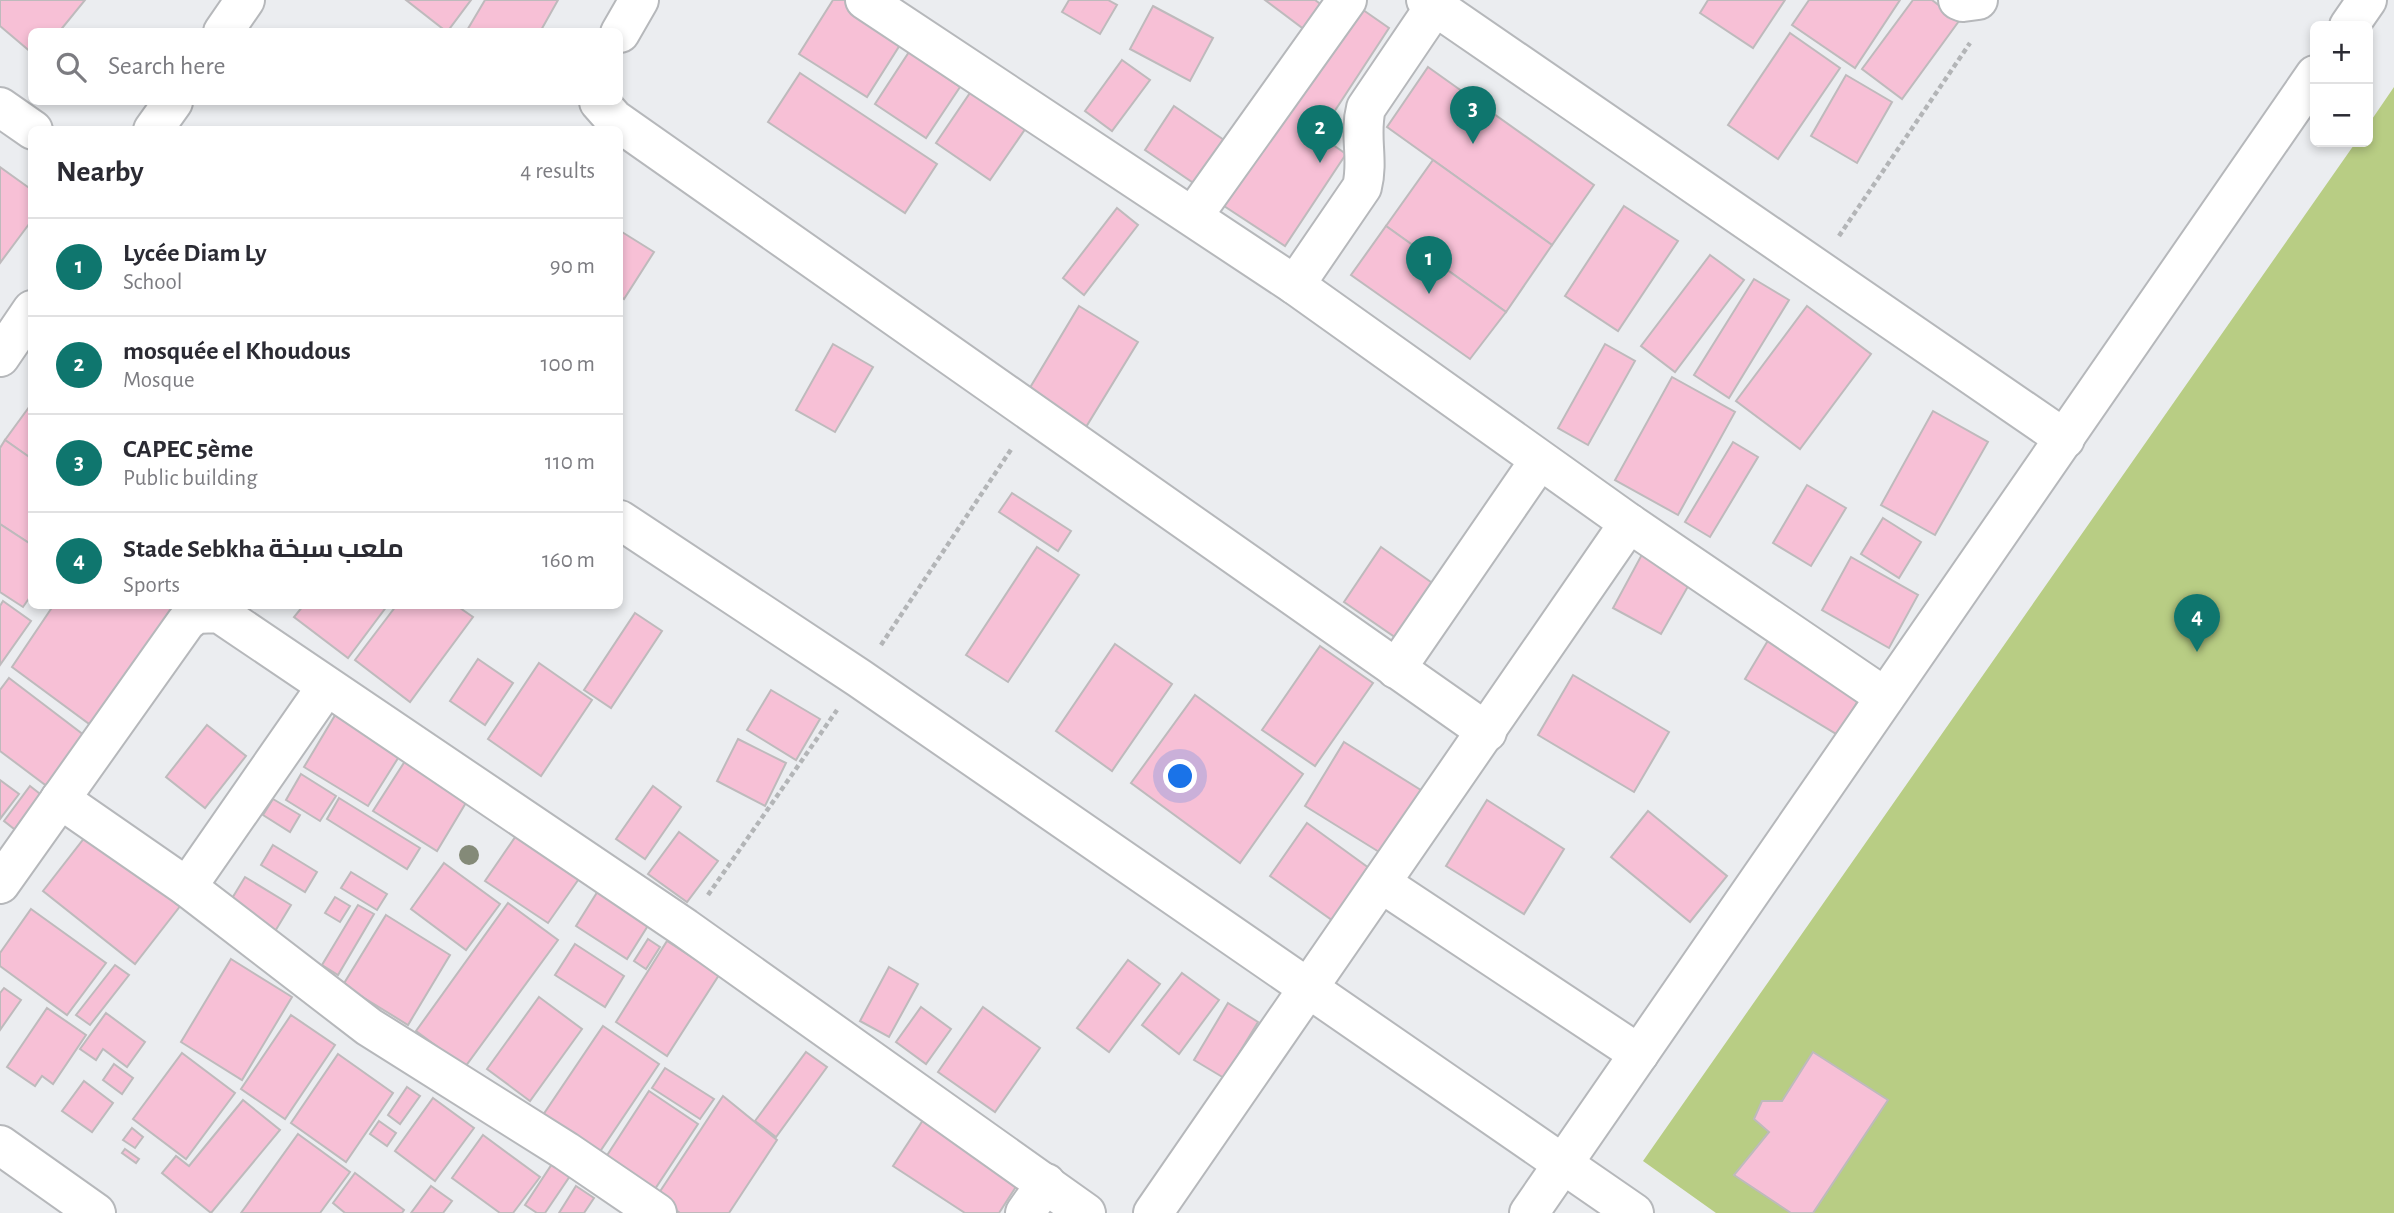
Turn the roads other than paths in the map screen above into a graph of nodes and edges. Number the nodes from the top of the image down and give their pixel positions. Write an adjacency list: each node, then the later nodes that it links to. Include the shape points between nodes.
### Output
1 (245, 0): 8 (street)
2 (639, 0): 9 (street)
3 (865, 0): 16 (street)
4 (1347, 0): 16 (street)
5 (2367, 0): 7 (street)
6 (1431, 3): 17 (street, via 1366,108 1361,127 1366,170 1362,187); 20 (street)
7 (2352, 21)
8 (226, 28)
9 (623, 28)
10 (2310, 82): 20 (street)
11 (171, 105): 14 (street)
12 (602, 105): 24 (street, via 614,119)
13 (0, 107): 15 (street)
14 (156, 126)
15 (28, 127)
16 (1193, 216): 17 (street)
17 (1295, 285): 21 (street)
18 (28, 316): 19 (street)
19 (0, 357)
20 (2066, 439): 26 (street)
21 (1539, 461): 23 (street); 24 (street)
22 (623, 522): 32 (street)
23 (1629, 523): 26 (street); 27 (street)
24 (1396, 669): 27 (street)
25 (326, 687): 28 (street, via 219,613 196,614); 31 (street); 36 (street, via 685,928)
26 (1885, 698): 33 (street)
27 (1487, 732): 29 (street)
28 (61, 799): 30 (street); 31 (street)
29 (1381, 883): 32 (street); 33 (street)
30 (0, 884)
31 (187, 887): 37 (street, via 369,1027)
32 (1308, 987): 35 (street); 41 (street)
33 (1639, 1054): 35 (street)
34 (0, 1145): 38 (street)
35 (1563, 1163): 42 (street); 43 (street)
36 (1035, 1198): 40 (street)
37 (613, 1201): 39 (street)
38 (96, 1213)
39 (657, 1213)
40 (1086, 1213)
41 (1153, 1213)
42 (1529, 1213)
43 (1634, 1213)

